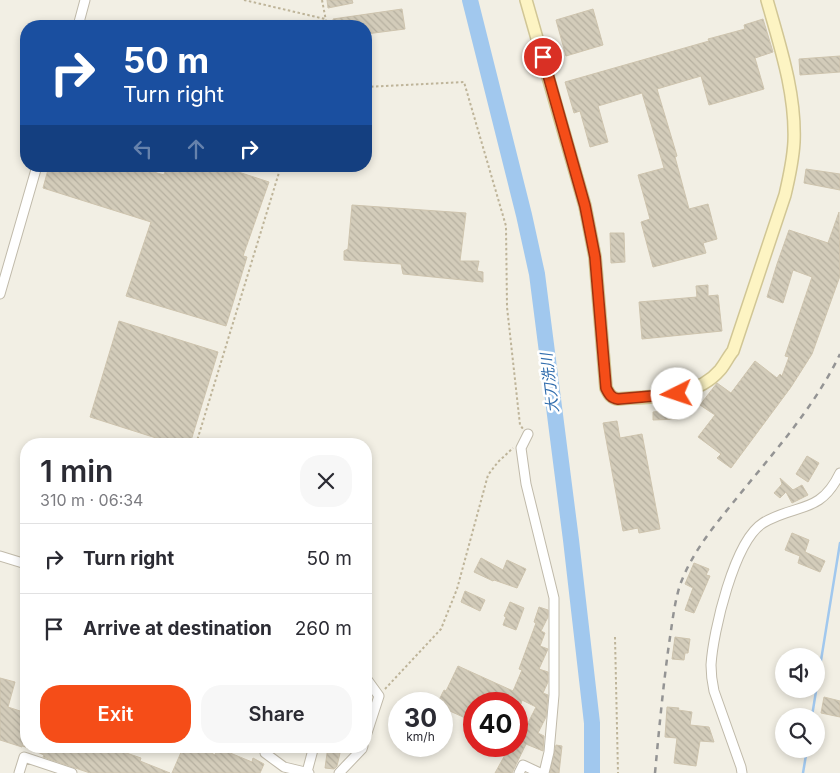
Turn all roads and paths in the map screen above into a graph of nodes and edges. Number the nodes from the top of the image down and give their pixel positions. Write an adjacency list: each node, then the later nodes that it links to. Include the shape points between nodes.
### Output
1 (85, 0): 6 (street)
2 (244, 0): 7 (path)
3 (322, 0): 7 (path)
4 (526, 0): 5 (street, via 585,206 595,257 606,388 613,398 618,399 691,390 710,380 733,351 785,195 794,142 789,80)
5 (768, 0)
6 (80, 20)
7 (325, 20)
8 (372, 87): 12 (path, via 464,82 506,226 509,327 520,425)
9 (35, 172): 11 (street)
10 (278, 172): 13 (path)
11 (0, 294)
12 (528, 434): 19 (path, via 488,476 457,589 442,629); 29 (street, via 521,448 526,484 554,598 554,694 548,752)
13 (198, 438)
14 (840, 473): 31 (street, via 833,487 814,504 762,524 751,534 736,560 716,631 711,679)
15 (0, 556): 16 (street)
16 (20, 562)
17 (616, 637): 30 (path)
18 (372, 686): 19 (street)
19 (379, 696): 20 (street)
20 (372, 718)
21 (265, 753): 26 (street, via 284,767)
22 (312, 753): 26 (street)
23 (359, 753): 27 (street)
24 (19, 773): 25 (street, via 24,756)
25 (72, 773)
26 (308, 773)
27 (339, 773)
28 (519, 773): 29 (street, via 523,765)
29 (542, 773)
30 (618, 773)
31 (742, 773)

